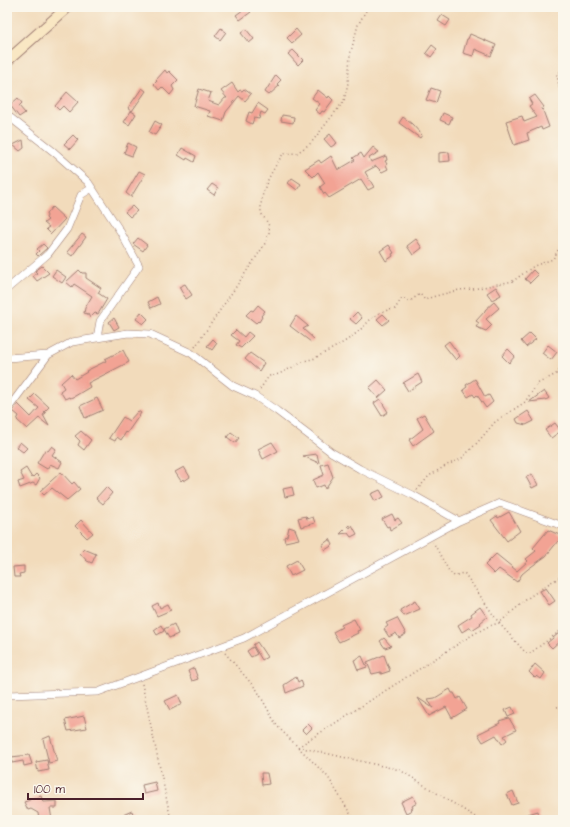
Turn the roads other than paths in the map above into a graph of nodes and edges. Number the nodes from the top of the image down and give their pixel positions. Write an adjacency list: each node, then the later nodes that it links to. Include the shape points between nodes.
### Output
1 (68, 7): 2 (main road)
2 (7, 61)
3 (7, 115): 4 (street, via 54,152)
4 (92, 188): 5 (street, via 81,196 67,229 48,254); 6 (street, via 139,266 100,321)
5 (7, 289)
6 (97, 338): 7 (street, via 72,342); 10 (street, via 128,333 150,334 191,354 233,386 255,396 331,452)
7 (48, 355): 8 (street); 9 (street)
8 (7, 358)
9 (7, 410)
10 (459, 521): 11 (street, via 500,503); 12 (street, via 244,638 98,692)
11 (563, 526)
12 (7, 695)

